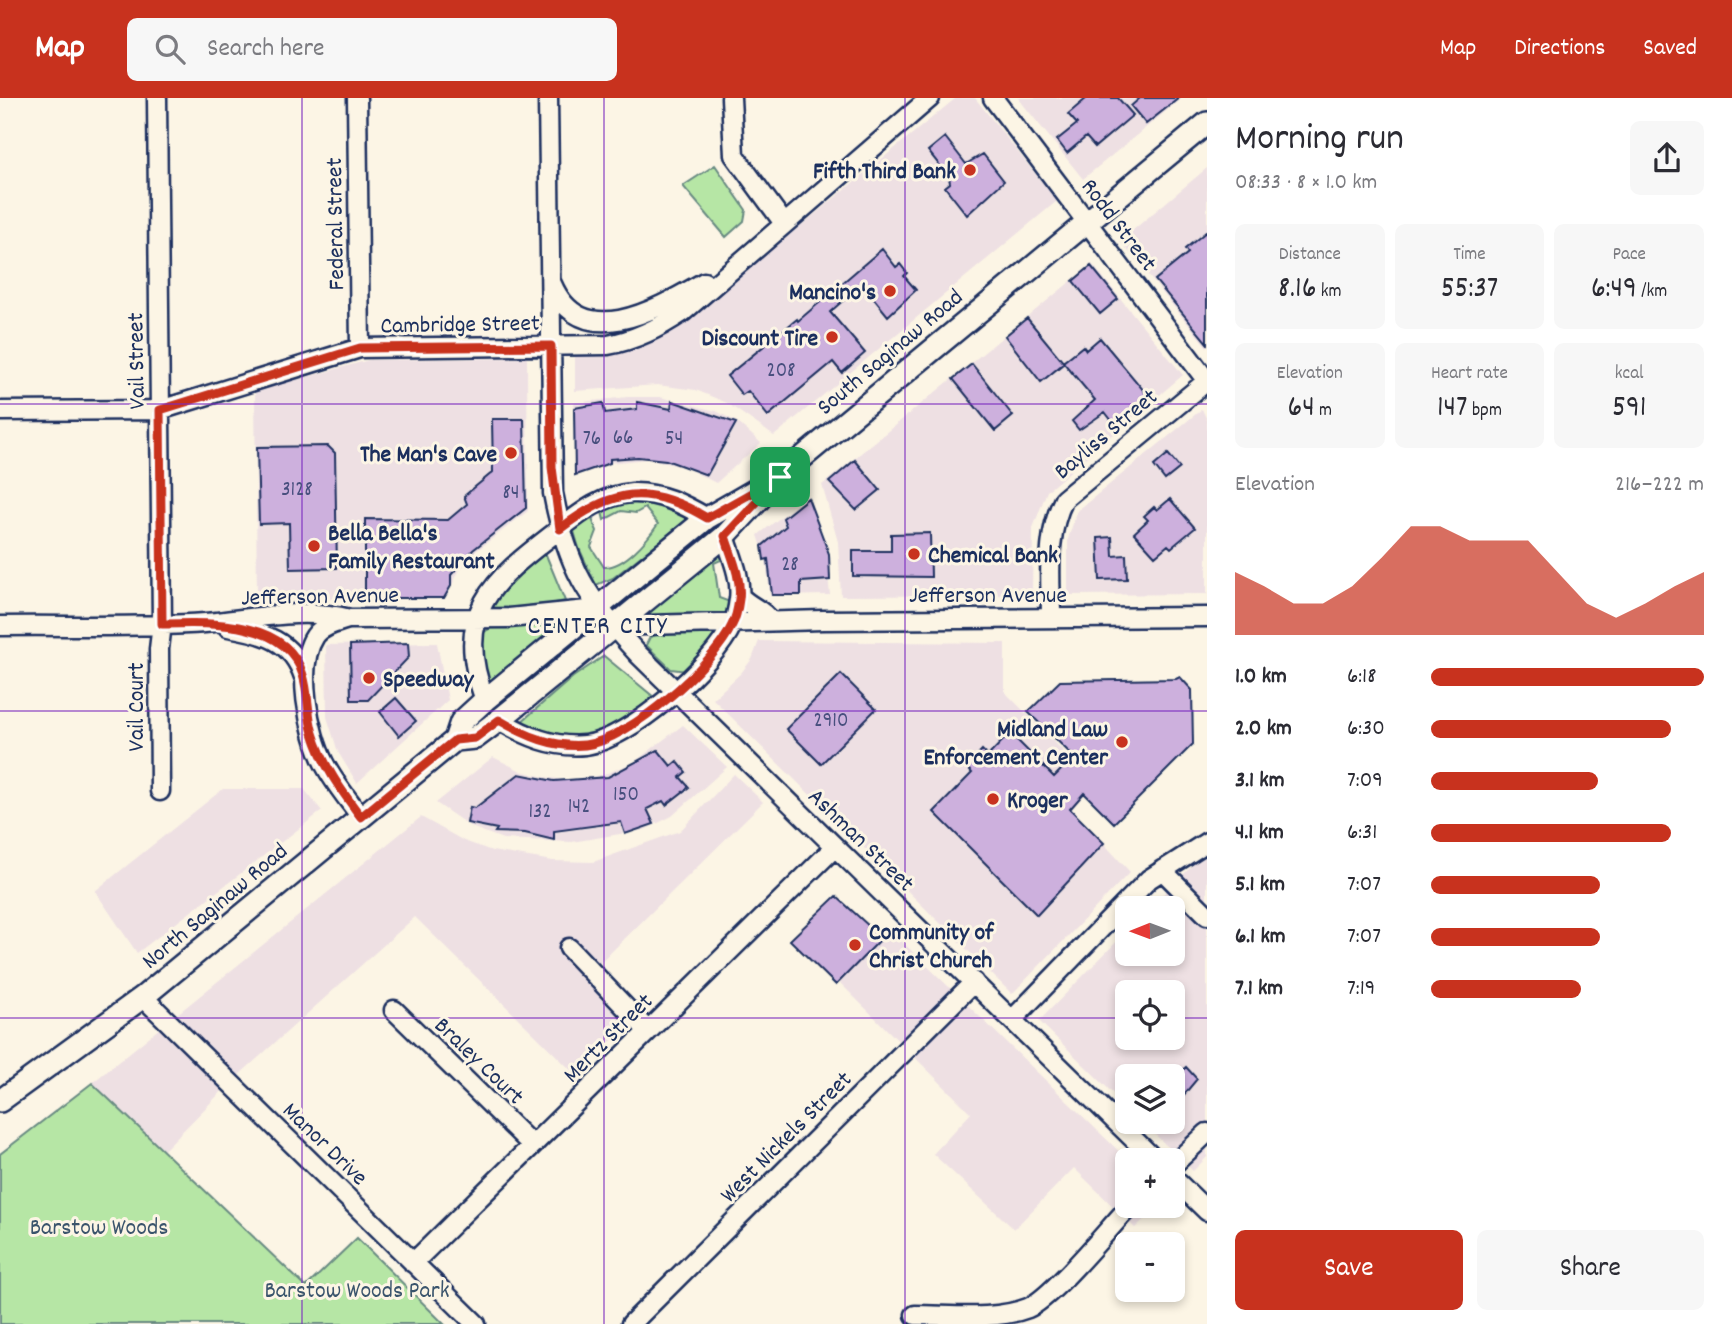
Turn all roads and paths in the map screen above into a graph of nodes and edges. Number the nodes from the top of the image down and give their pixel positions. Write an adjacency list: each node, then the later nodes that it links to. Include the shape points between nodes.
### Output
1 (157, 98): 15 (street, Vail Street)
2 (357, 98): 13 (street, Federal Street)
3 (548, 98): 11 (street, Ashman Street)
4 (731, 98): 9 (street, via 734,155)
5 (930, 98): 9 (street, Cambridge Street)
6 (993, 98): 8 (street, Rodd Street)
7 (1207, 123): 8 (main road, South Saginaw Road)
8 (1087, 220): 14 (street, Rodd Street); 17 (main road, South Saginaw Road)
9 (783, 222): 10 (street, Cambridge Street)
10 (734, 264): 11 (street, Cambridge Street, via 662,304 626,318 598,322 569,312); 12 (street, Cambridge Street, via 683,312 643,335 608,345)
11 (551, 280): 12 (street, Ashman Street)
12 (551, 346): 13 (street, Cambridge Street); 19 (street, Ashman Street, via 552,467)
13 (360, 348): 15 (street, Cambridge Street)
14 (1207, 381): 25 (street, Bayliss Street, via 1064,499 1054,518 1051,539)
15 (160, 410): 16 (street, Cambridge Street); 29 (street, Vail Street)
16 (0, 411)
17 (780, 477): 18 (main road, South Saginaw Road); 20 (main road, North Saginaw Road)
18 (707, 518): 19 (street, via 667,497 630,494 591,506); 22 (main road, South Saginaw Road)
19 (560, 529): 22 (street, Ashman Street, via 570,561); 24 (street, via 494,583)
20 (725, 536): 21 (street); 32 (main road, North Saginaw Road)
21 (740, 596): 27 (street); 30 (street)
22 (597, 609): 24 (street, Jefferson Avenue); 32 (street, Ashman Street); 35 (main road, North Saginaw Road)
23 (1207, 617): 25 (street, Jefferson Avenue)
24 (476, 618): 26 (street, Jefferson Avenue); 35 (street, via 473,661)
25 (1051, 618): 27 (street, Jefferson Avenue)
26 (350, 619): 28 (street, Jefferson Avenue, via 278,615); 34 (street, via 324,628 314,638 307,659)
27 (770, 621): 30 (street, Jefferson Avenue)
28 (203, 623): 29 (street, Jefferson Avenue); 34 (street, via 284,643 298,661)
29 (162, 624): 31 (street, Jefferson Avenue); 38 (street, Vail Court)
30 (733, 625): 32 (street, Jefferson Avenue); 33 (street, via 703,665)
31 (0, 626)
32 (612, 626): 33 (street, Ashman Street); 36 (main road, North Saginaw Road)
33 (675, 690): 36 (street, via 637,722 589,744 543,742); 41 (street, Ashman Street)
34 (307, 691): 39 (street, via 310,723 320,754)
35 (485, 700): 37 (main road, North Saginaw Road, via 461,722)
36 (499, 720): 37 (main road, North Saginaw Road, via 475,738)
37 (455, 740): 39 (main road, North Saginaw Road)
38 (160, 791)
39 (361, 817): 46 (main road, North Saginaw Road)
40 (1207, 842): 42 (street)
41 (835, 847): 45 (street, Ashman Street); 49 (street, Mertz Street)
42 (1162, 870): 43 (street); 48 (street)
43 (1207, 915)
44 (569, 948): 49 (street)
45 (974, 982): 48 (street, Ashman Street); 61 (street, West Nickels Street)
46 (143, 998): 50 (main road, North Saginaw Road); 58 (street, Manor Drive)
47 (394, 1010): 52 (street, Braley Court)
48 (1012, 1020): 53 (street, Ashman Street)
49 (648, 1031): 52 (street, Mertz Street)
50 (0, 1101)
51 (1207, 1133): 54 (street)
52 (532, 1145): 58 (street, Mertz Street)
53 (1143, 1148)
54 (1185, 1154)
55 (1185, 1190): 56 (street)
56 (1207, 1211)
57 (1119, 1218): 59 (street, via 1049,1294 1029,1307 1000,1314)
58 (413, 1263): 60 (street, Manor Drive)
59 (915, 1315)
60 (475, 1324)
61 (631, 1324)

